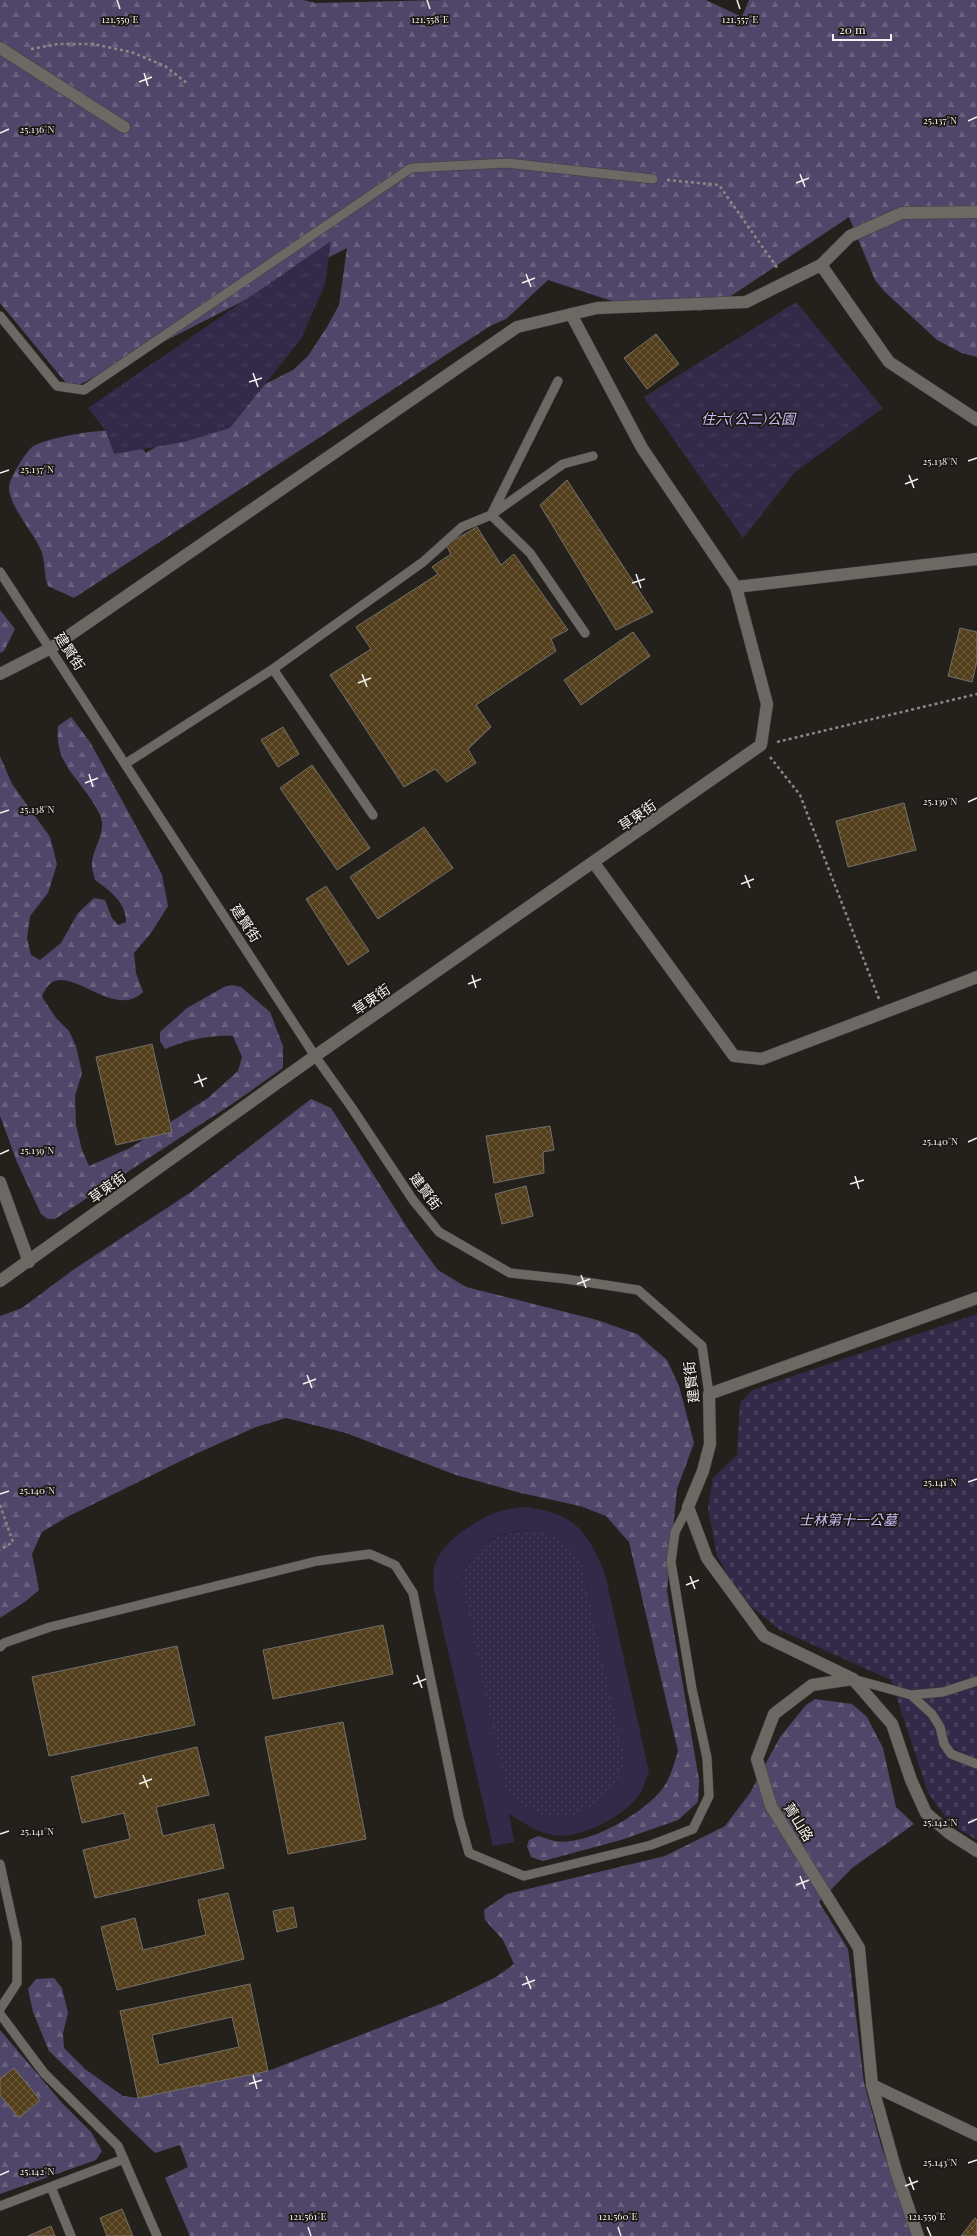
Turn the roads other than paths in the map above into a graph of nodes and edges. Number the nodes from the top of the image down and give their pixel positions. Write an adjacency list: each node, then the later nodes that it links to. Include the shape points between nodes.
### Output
1 (4, 51): 2 (street)
2 (124, 127)
3 (653, 179): 7 (lane, via 507,163 411,168 84,390 57,386)
4 (977, 212): 5 (street, via 902,213 850,236)
5 (821, 265): 6 (street, via 746,302 597,308); 9 (street, via 889,362)
6 (571, 314): 14 (street, via 642,448); 16 (street, via 517,327)
7 (0, 316)
8 (558, 380): 11 (lane)
9 (977, 420)
10 (593, 456): 11 (lane, via 563,464)
11 (491, 515): 15 (lane, via 530,553); 17 (lane, via 462,527 423,562)
12 (977, 559): 14 (street)
13 (0, 572): 16 (lane, 建賢街)
14 (736, 587): 21 (street, 草東街, via 767,704 761,745)
15 (585, 633)
16 (50, 648): 18 (street); 19 (lane, 建賢街)
17 (273, 669): 19 (lane); 20 (lane)
18 (0, 674)
19 (125, 764): 23 (lane, 建賢街)
20 (374, 814)
21 (594, 863): 22 (street, via 734,1056 762,1059); 23 (street, 草東街)
22 (977, 977)
23 (315, 1056): 25 (street, 草東街); 28 (lane, 建賢街, via 413,1200 439,1232 510,1273 638,1290 702,1346)
24 (0, 1182): 25 (street)
25 (29, 1262): 26 (street, 草東街)
26 (0, 1281)
27 (977, 1298): 28 (street)
28 (710, 1394): 29 (street, 建賢街, via 710,1444 703,1471)
29 (688, 1506): 30 (lane, via 675,1532 671,1562 692,1689 707,1758 709,1796 693,1829 650,1845 524,1876 469,1853 459,1818 413,1593 394,1565 370,1554 317,1561 50,1627 4,1643); 31 (street, via 707,1558 764,1636)
30 (0, 1647)
31 (852, 1679): 33 (lane); 35 (street, via 892,1724 911,1780 926,1813 949,1833); 39 (street, 菁山路, via 812,1685 774,1714 757,1759 771,1806 859,1948)
32 (977, 1682): 33 (lane, via 943,1692)
33 (911, 1695): 34 (lane, via 932,1714 940,1727 944,1744 951,1754)
34 (977, 1764)
35 (977, 1851)
36 (0, 1864): 37 (lane, via 17,1942 17,1984)
37 (0, 2009)
38 (0, 2014): 41 (lane, via 44,2073 118,2146)
39 (872, 2085): 40 (street); 46 (street, 菁山路)
40 (977, 2135)
41 (124, 2159): 42 (lane); 45 (lane)
42 (51, 2187): 43 (lane); 44 (lane)
43 (0, 2206)
44 (71, 2236)
45 (157, 2236)
46 (918, 2236)

